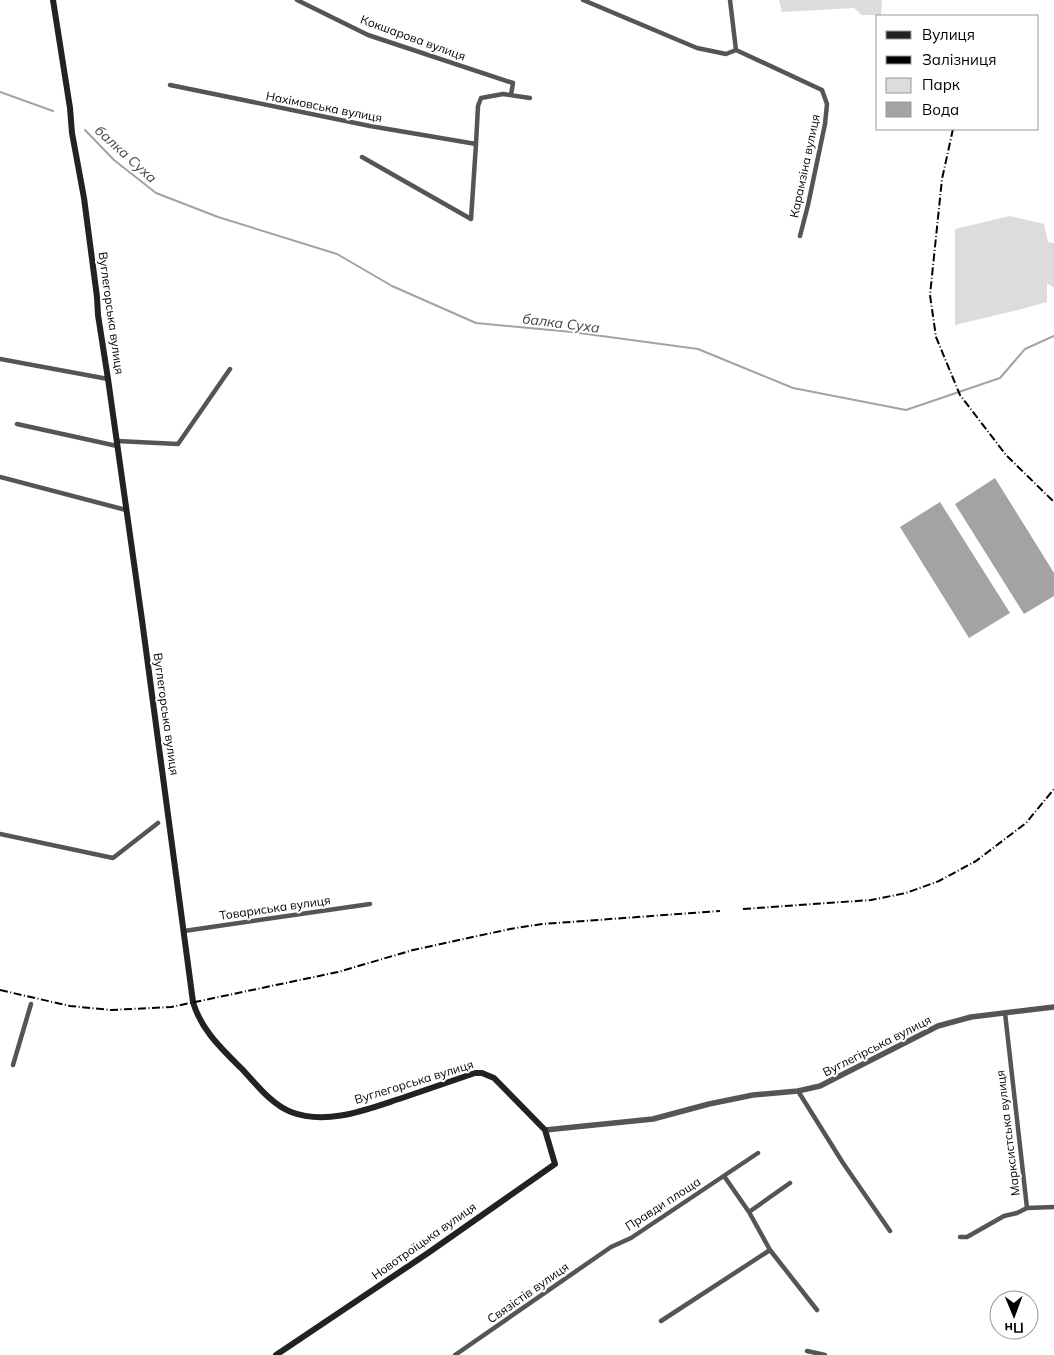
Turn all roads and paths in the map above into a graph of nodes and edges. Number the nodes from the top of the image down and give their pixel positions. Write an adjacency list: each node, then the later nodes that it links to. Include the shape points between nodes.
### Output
1 (53, 0): 14 (main road, Вуглегорська вулиця)
2 (297, 0): 7 (street, Кокшарова вулиця, via 368,35 513,83)
3 (583, 0): 5 (street, Карамзіна вулиця, via 697,48 726,54)
4 (730, 0): 5 (street)
5 (736, 50): 11 (street, Карамзіна вулиця, via 822,90 827,104)
6 (170, 85): 9 (street, Нахімовська вулиця)
7 (511, 95): 8 (street); 9 (street, via 484,97 478,101)
8 (530, 98)
9 (476, 144): 10 (street, via 470,219)
10 (362, 157)
11 (800, 236)
12 (0, 359): 14 (street)
13 (230, 369): 16 (street, via 178,444)
14 (108, 379): 16 (main road, Вуглегорська вулиця)
15 (17, 424): 16 (street)
16 (117, 444): 18 (main road, Вуглегорська вулиця)
17 (0, 477): 18 (street)
18 (126, 510): 22 (main road, Вуглегорська вулиця)
19 (158, 823): 20 (street, via 113,858)
20 (0, 834)
21 (370, 904): 22 (street, Товариська вулиця)
22 (184, 930): 28 (main road, Вуглегорська вулиця, via 192,1002 198,1018 233,1061 275,1103 290,1112 332,1117 361,1112 482,1073 499,1082)
23 (31, 1004): 26 (street)
24 (1054, 1007): 25 (street, Вуглегірська вулиця)
25 (1004, 1012): 27 (street, Вуглегірська вулиця, via 938,1026 820,1086); 33 (street, Марксистська вулиця)
26 (13, 1065)
27 (798, 1091): 28 (street, Вуглегірська вулиця, via 753,1095 653,1119); 35 (street)
28 (545, 1130): 42 (main road, Новотроїцька вулиця, via 555,1164)
29 (758, 1153): 30 (street, Правди площа)
30 (724, 1176): 34 (street); 37 (street, Правди площа, via 631,1238)
31 (790, 1183): 34 (street)
32 (1054, 1207): 33 (street)
33 (1027, 1208): 36 (street, Марксистська вулиця, via 1004,1216 967,1237)
34 (749, 1212): 38 (street)
35 (890, 1231)
36 (960, 1237)
37 (611, 1247): 43 (street, Связістів вулиця)
38 (770, 1250): 39 (street); 40 (street)
39 (817, 1310)
40 (661, 1321)
41 (807, 1351): 44 (street)
42 (276, 1355)
43 (456, 1355)
44 (824, 1355)

